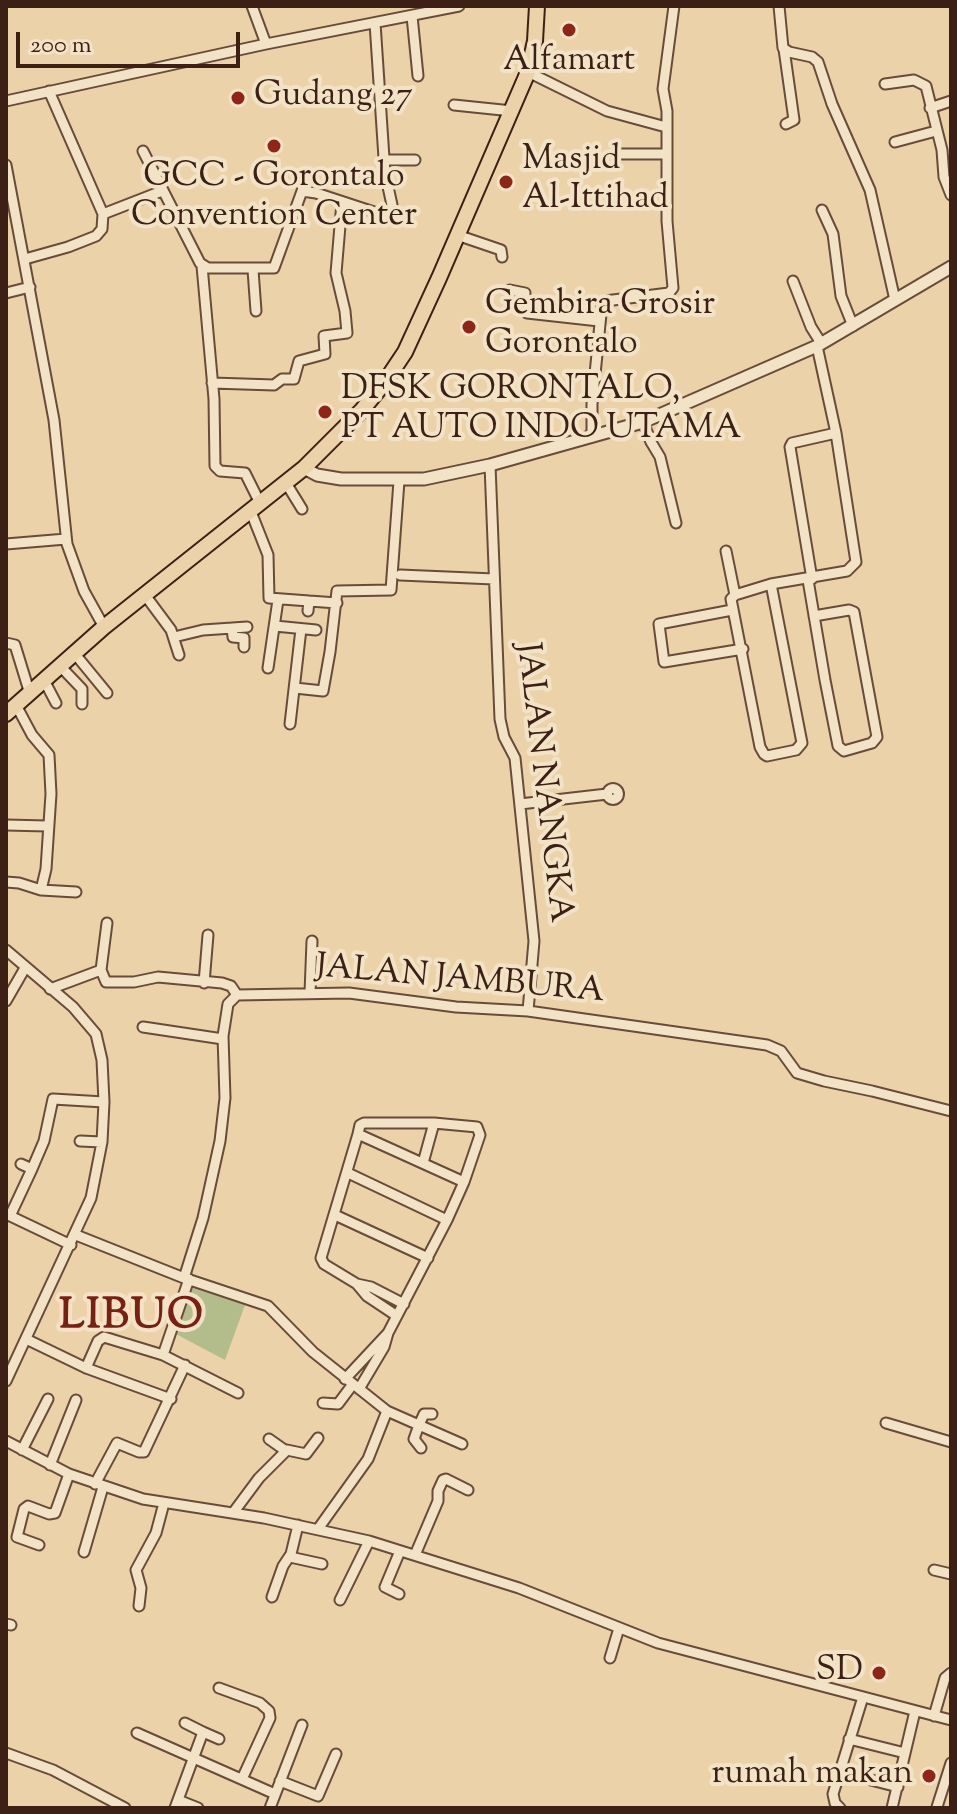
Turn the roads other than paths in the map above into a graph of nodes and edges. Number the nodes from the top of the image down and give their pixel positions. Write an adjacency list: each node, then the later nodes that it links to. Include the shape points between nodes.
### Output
1 (252, 6): 9 (street)
2 (459, 6): 6 (street)
3 (537, 6): 11 (highway)
4 (674, 6): 21 (street, via 663,89)
5 (779, 6): 10 (street)
6 (447, 7): 7 (street)
7 (412, 16): 8 (street); 12 (street)
8 (375, 23): 9 (street); 28 (street)
9 (266, 44): 14 (street)
10 (784, 49): 20 (street, via 794,120); 46 (street, via 819,64 874,200)
11 (528, 72): 19 (highway); 21 (street, via 607,111)
12 (418, 76)
13 (885, 84): 18 (street, via 922,82)
14 (49, 91): 15 (street); 35 (street)
15 (6, 101)
16 (951, 101): 18 (street)
17 (454, 105): 19 (street)
18 (930, 108): 22 (street)
19 (512, 111): 36 (highway)
20 (786, 124)
21 (666, 127): 27 (street)
22 (936, 131): 23 (street); 24 (street)
23 (895, 142)
24 (946, 144): 32 (street, via 944,177)
25 (143, 151): 31 (street)
26 (616, 154): 27 (street)
27 (667, 154): 48 (street, via 673,290 605,301)
28 (384, 160): 29 (street); 33 (street, via 392,212 380,214)
29 (415, 160)
30 (6, 165): 38 (street)
31 (162, 191): 35 (street); 39 (street)
32 (951, 195)
33 (342, 202): 41 (street, via 302,191 276,266); 51 (street, via 336,273 347,333 324,336 325,354 299,361 294,379 274,385)
34 (822, 210): 49 (street, via 833,234 841,296)
35 (103, 214): 38 (street, via 96,236)
36 (457, 235): 37 (street, via 501,250); 56 (highway, via 392,372)
37 (502, 257)
38 (25, 259): 43 (street)
39 (202, 266): 41 (street); 51 (street)
40 (951, 267): 46 (street)
41 (253, 270): 47 (street)
42 (793, 281): 50 (street)
43 (30, 287): 45 (street); 62 (street, via 54,420)
44 (510, 290): 48 (street, via 525,293 527,313)
45 (6, 293)
46 (895, 300): 49 (street)
47 (256, 311)
48 (599, 321): 54 (street)
49 (853, 326): 50 (street)
50 (819, 344): 52 (street); 53 (street)
51 (212, 383): 59 (street, via 215,466 245,473)
52 (643, 422): 54 (street); 61 (street, via 660,457)
53 (836, 433): 67 (street, via 856,562 852,569); 67 (street, via 790,447)
54 (592, 437): 55 (street)
55 (490, 465): 57 (street); 66 (street, JALAN NANGKA)
56 (304, 468): 57 (street, via 326,477); 58 (highway)
57 (399, 481): 72 (street, via 391,590 339,589)
58 (286, 483): 59 (highway); 60 (street)
59 (255, 507): 69 (highway); 71 (street, via 268,555 269,598)
60 (302, 509)
61 (676, 523)
62 (66, 539): 63 (street); 76 (street, via 84,591)
63 (6, 544)
64 (726, 551): 70 (street)
65 (400, 575): 66 (street)
66 (494, 579): 98 (street, JALAN NANGKA, via 500,719 515,758)
67 (810, 579): 68 (street); 74 (street)
68 (771, 584): 70 (street); 84 (street, via 802,743 796,750 767,756 761,751)
69 (145, 595): 76 (highway); 81 (street)
70 (735, 595): 73 (street)
71 (278, 600): 72 (street, via 309,606); 75 (street)
72 (337, 603): 90 (street, via 323,691)
73 (732, 610): 84 (street); 84 (street, via 659,624 664,662)
74 (814, 616): 74 (street, via 854,612 877,737 872,743 844,751 838,746)
75 (275, 626): 79 (street); 88 (street)
76 (104, 627): 85 (highway)
77 (247, 627): 78 (street)
78 (232, 628): 81 (street); 83 (street, via 233,637 244,638)
79 (301, 629): 80 (street); 90 (street)
80 (316, 630)
81 (174, 637): 86 (street)
82 (6, 643): 92 (street, via 15,645)
83 (244, 647)
84 (743, 649)
85 (75, 654): 87 (highway); 91 (street)
86 (179, 655)
87 (61, 667): 89 (highway); 94 (street, via 82,689)
88 (268, 668)
89 (45, 682): 92 (highway); 93 (street)
90 (295, 688): 96 (street)
91 (107, 693)
92 (30, 694): 95 (highway)
93 (56, 703)
94 (82, 704)
95 (11, 710): 100 (street, via 49,755)
96 (290, 724)
97 (607, 794): 98 (street)
98 (520, 804): 115 (street, JALAN NANGKA, via 534,941)
99 (6, 825): 100 (street)
100 (47, 826): 102 (street)
101 (6, 882): 102 (street)
102 (41, 890): 103 (street)
103 (76, 892)
104 (107, 923): 109 (street)
105 (208, 935): 110 (street)
106 (312, 941): 112 (street)
107 (6, 950): 108 (street)
108 (25, 968): 111 (street); 114 (street)
109 (101, 970): 110 (street, via 110,982 158,977); 111 (street)
110 (204, 983): 113 (street, via 226,984)
111 (50, 989): 118 (street, via 96,1034)
112 (310, 993): 113 (street, JALAN JAMBURA); 115 (street, JALAN JAMBURA)
113 (237, 995): 117 (street, via 228,1004)
114 (6, 1001)
115 (528, 1011): 119 (street, JALAN JAMBURA, via 767,1045 781,1051 797,1073)
116 (143, 1027): 117 (street)
117 (223, 1039): 135 (street, via 223,1126)
118 (104, 1102): 123 (street); 126 (street, via 53,1099)
119 (951, 1111)
120 (434, 1123): 121 (street, via 364,1123); 124 (street); 128 (street, via 479,1129)
121 (358, 1134): 124 (street); 127 (street)
122 (80, 1141): 123 (street)
123 (102, 1142): 132 (street, via 96,1182)
124 (423, 1163): 128 (street)
125 (21, 1164): 126 (street)
126 (32, 1169): 129 (street)
127 (348, 1173): 130 (street); 131 (street)
128 (464, 1182): 131 (street)
129 (8, 1215): 133 (street)
130 (335, 1215): 134 (street); 136 (street, via 321,1258)
131 (447, 1220): 134 (street)
132 (76, 1235): 133 (street); 135 (street)
133 (71, 1245): 142 (street)
134 (428, 1258): 138 (street)
135 (187, 1278): 143 (street); 147 (street, via 268,1306)
136 (357, 1284): 137 (street); 139 (street)
137 (392, 1298): 138 (street); 139 (street)
138 (404, 1304): 140 (street)
139 (386, 1308): 140 (street)
140 (397, 1316): 141 (street)
141 (388, 1333): 147 (street); 147 (street, via 384,1347)
142 (26, 1339): 145 (street); 146 (street)
143 (163, 1355): 144 (street); 145 (street, via 104,1337)
144 (185, 1365): 148 (street); 150 (street)
145 (86, 1368): 150 (street)
146 (6, 1381)
147 (352, 1384): 152 (street, via 338,1404); 153 (street)
148 (238, 1393)
149 (48, 1399): 163 (street)
150 (171, 1399): 167 (street, via 144,1452 116,1438)
151 (76, 1400): 165 (street)
152 (323, 1403)
153 (387, 1411): 156 (street); 172 (street, via 368,1459)
154 (432, 1414): 156 (street, via 424,1414)
155 (886, 1423): 160 (street)
156 (419, 1425): 161 (street); 162 (street, via 414,1439)
157 (318, 1438): 164 (street, via 306,1454)
158 (269, 1439): 164 (street)
159 (6, 1441): 163 (street)
160 (951, 1442)
161 (462, 1444)
162 (421, 1448)
163 (22, 1450): 165 (street)
164 (286, 1451): 170 (street)
165 (50, 1465): 166 (street)
166 (69, 1474): 167 (street); 174 (street, via 55,1513 24,1509 17,1537)
167 (99, 1486): 169 (street); 176 (street)
168 (468, 1490): 177 (street, via 443,1480)
169 (164, 1503): 170 (street); 185 (street, via 156,1533 136,1570)
170 (233, 1513): 171 (street)
171 (298, 1525): 172 (street); 178 (street)
172 (318, 1529): 173 (street)
173 (369, 1541): 175 (street); 184 (street)
174 (39, 1545)
175 (400, 1551): 177 (street); 182 (street, via 385,1587)
176 (84, 1552)
177 (415, 1555): 186 (street)
178 (290, 1557): 179 (street); 183 (street)
179 (322, 1564)
180 (934, 1570): 181 (street)
181 (951, 1574)
182 (399, 1594)
183 (272, 1597)
184 (340, 1600)
185 (139, 1606)
186 (619, 1628): 187 (street); 190 (street, via 710,1658)
187 (610, 1658)
188 (951, 1673): 192 (street)
189 (219, 1688): 206 (street, via 269,1711)
190 (863, 1697): 191 (street); 199 (street)
191 (915, 1711): 192 (street); 201 (street)
192 (934, 1716): 193 (street)
193 (951, 1720)
194 (185, 1723): 196 (street)
195 (302, 1725): 207 (street)
196 (203, 1732): 198 (street); 203 (street)
197 (137, 1733): 203 (street)
198 (219, 1739)
199 (849, 1739): 201 (street); 205 (street)
200 (6, 1753): 213 (street, via 53,1770)
201 (905, 1753): 208 (street)
202 (336, 1754): 207 (street, via 318,1796)
203 (194, 1760): 206 (street); 210 (street)
204 (951, 1763): 212 (street)
205 (840, 1772): 208 (street); 215 (street, via 833,1794)
206 (242, 1779): 209 (street)
207 (280, 1781): 209 (street)
208 (898, 1787): 216 (street)
209 (275, 1794): 214 (street)
210 (176, 1804): 211 (street)
211 (193, 1807)
212 (937, 1807)
213 (125, 1808)
214 (270, 1808)
215 (840, 1808)
216 (892, 1808)

